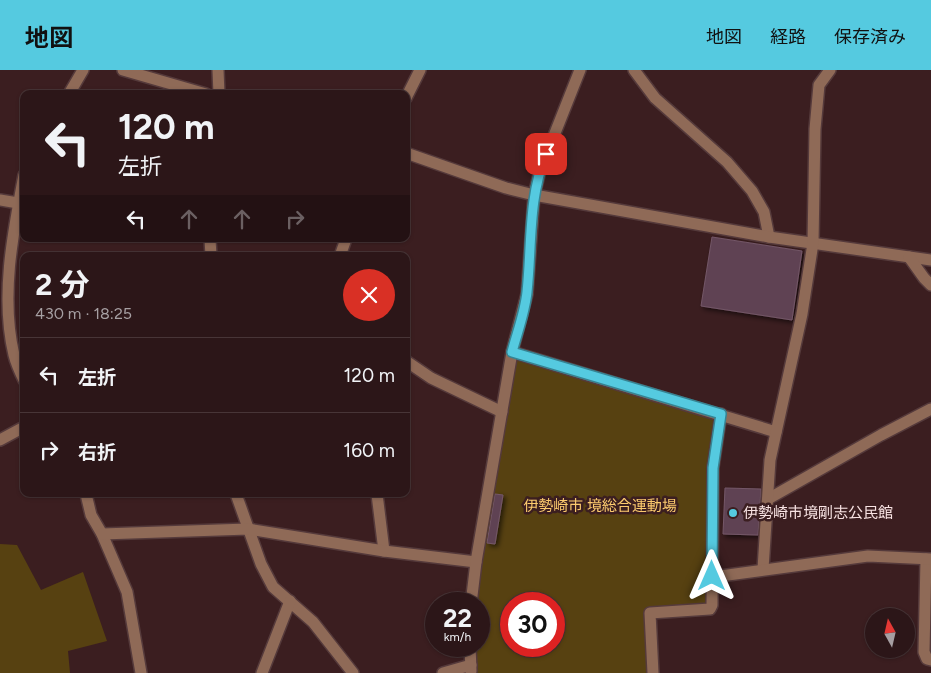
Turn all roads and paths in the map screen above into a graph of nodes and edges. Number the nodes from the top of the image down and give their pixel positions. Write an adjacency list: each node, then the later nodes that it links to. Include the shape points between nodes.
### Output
1 (83, 70): 8 (street)
2 (123, 70): 9 (street)
3 (218, 70): 10 (street)
4 (420, 70): 11 (street)
5 (580, 70): 14 (street, via 540,171)
6 (634, 70): 17 (street, via 655,98 727,162 746,184 764,212)
7 (830, 70): 18 (street, via 819,85)
8 (71, 90)
9 (192, 90)
10 (219, 90)
11 (410, 90)
12 (410, 154): 14 (street)
13 (20, 194): 16 (street)
14 (534, 195): 17 (street); 22 (street, via 527,294)
15 (0, 200): 16 (street)
16 (18, 203): 24 (street, via 6,284 9,325)
17 (770, 238): 18 (street)
18 (813, 243): 19 (street); 29 (street, via 802,314)
19 (908, 257): 20 (street); 21 (street)
20 (931, 260)
21 (931, 285)
22 (512, 352): 26 (street); 27 (street)
23 (410, 364): 26 (street, via 431,378)
24 (20, 370)
25 (931, 409): 34 (street)
26 (502, 412): 39 (street)
27 (721, 414): 29 (street); 41 (street, via 713,468)
28 (20, 428): 30 (street)
29 (776, 432): 34 (street, via 770,460)
30 (0, 440)
31 (87, 497): 36 (street, via 91,514)
32 (237, 497): 35 (street)
33 (377, 497): 37 (street)
34 (768, 499): 40 (street)
35 (248, 529): 36 (street); 37 (street); 43 (street, via 273,587)
36 (102, 534): 46 (street, via 127,592)
37 (384, 551): 39 (street)
38 (929, 559): 40 (street, via 868,556); 44 (street, via 924,652)
39 (476, 562): 42 (street)
40 (763, 569): 41 (street)
41 (712, 576): 50 (street, via 710,609 650,612)
42 (472, 592)
43 (290, 601): 47 (street); 48 (street, via 314,622)
44 (931, 660)
45 (471, 669): 49 (street)
46 (141, 673)
47 (262, 673)
48 (353, 673)
49 (443, 673)
50 (653, 673)

